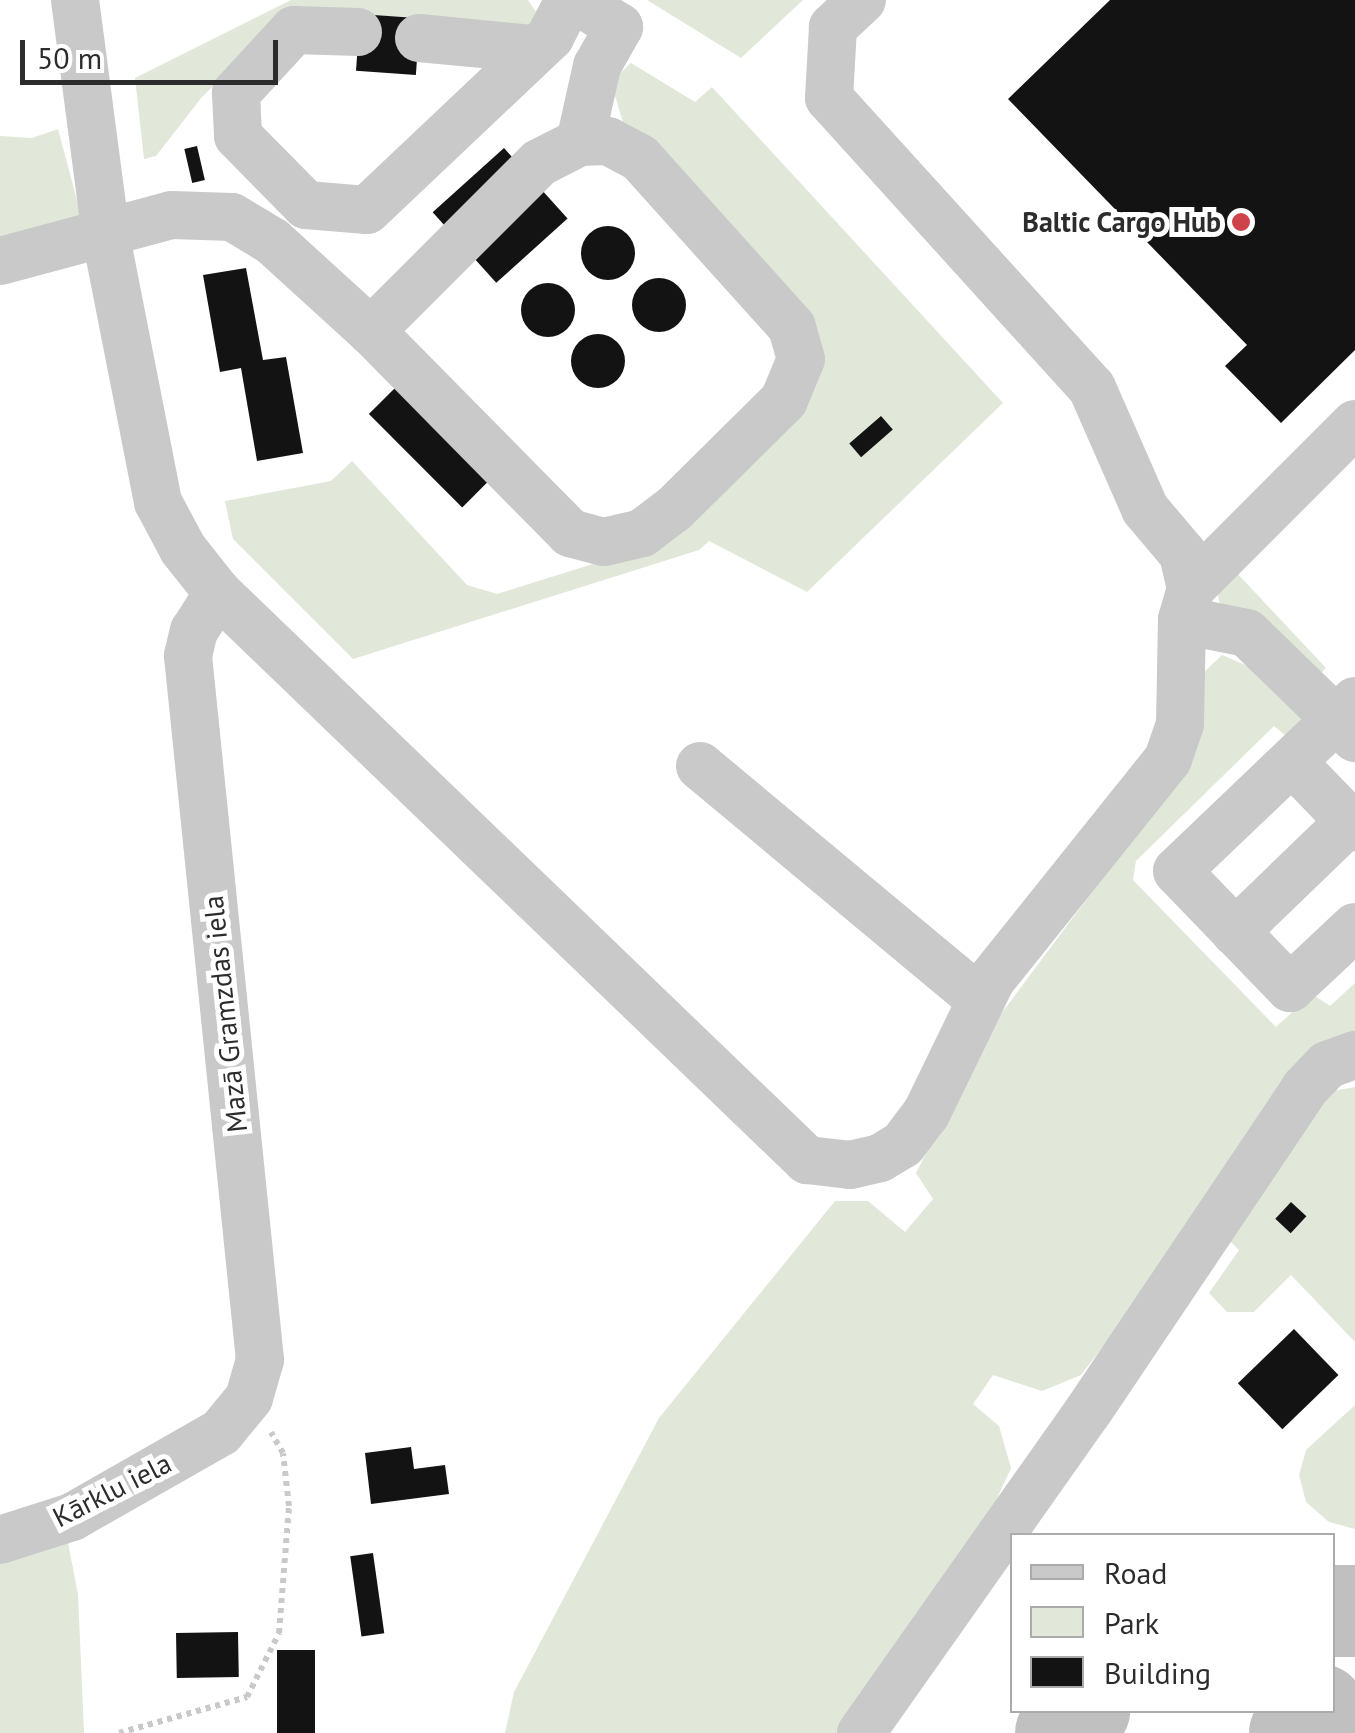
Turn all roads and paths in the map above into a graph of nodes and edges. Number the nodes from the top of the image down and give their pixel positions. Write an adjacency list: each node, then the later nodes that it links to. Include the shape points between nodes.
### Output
1 (75, 0): 8 (street)
2 (572, 0): 6 (street); 7 (street, via 619,27 597,66)
3 (862, 0): 13 (street, via 833,27 829,98 1092,388 1146,509 1183,554)
4 (358, 32): 6 (street, via 294,30 236,93 238,136 306,205 367,210)
5 (419, 38): 6 (street)
6 (534, 49)
7 (580, 142): 10 (street, via 539,164); 10 (street, via 608,141 640,158 792,327 801,359 784,400 674,509 642,533 604,542 570,533)
8 (106, 237): 9 (street); 10 (street, via 172,216 232,217 272,241); 12 (street, via 158,502)
9 (0, 261)
10 (371, 331)
11 (1355, 424): 13 (street)
12 (218, 593): 20 (street, via 807,1160 850,1165 904,1144 926,1114); 22 (street, Mazā Gramzdas iela, via 194,631 188,656 260,1360)
13 (1186, 604): 14 (street, via 1247,633); 20 (street, via 1180,724 1168,759)
14 (1349, 719): 15 (street)
15 (1292, 762): 17 (street); 19 (street, via 1177,871)
16 (700, 766): 20 (street)
17 (1352, 824): 19 (street)
18 (1355, 927): 19 (street, via 1290,988)
19 (1235, 932)
20 (980, 1000)
21 (1355, 1056): 25 (street, via 1326,1066 1305,1088)
22 (235, 1415): 23 (street, Kārklu iela, via 72,1517); 24 (path, via 283,1452 288,1506 279,1633 247,1697)
23 (0, 1540)
24 (118, 1733)
25 (861, 1733)

